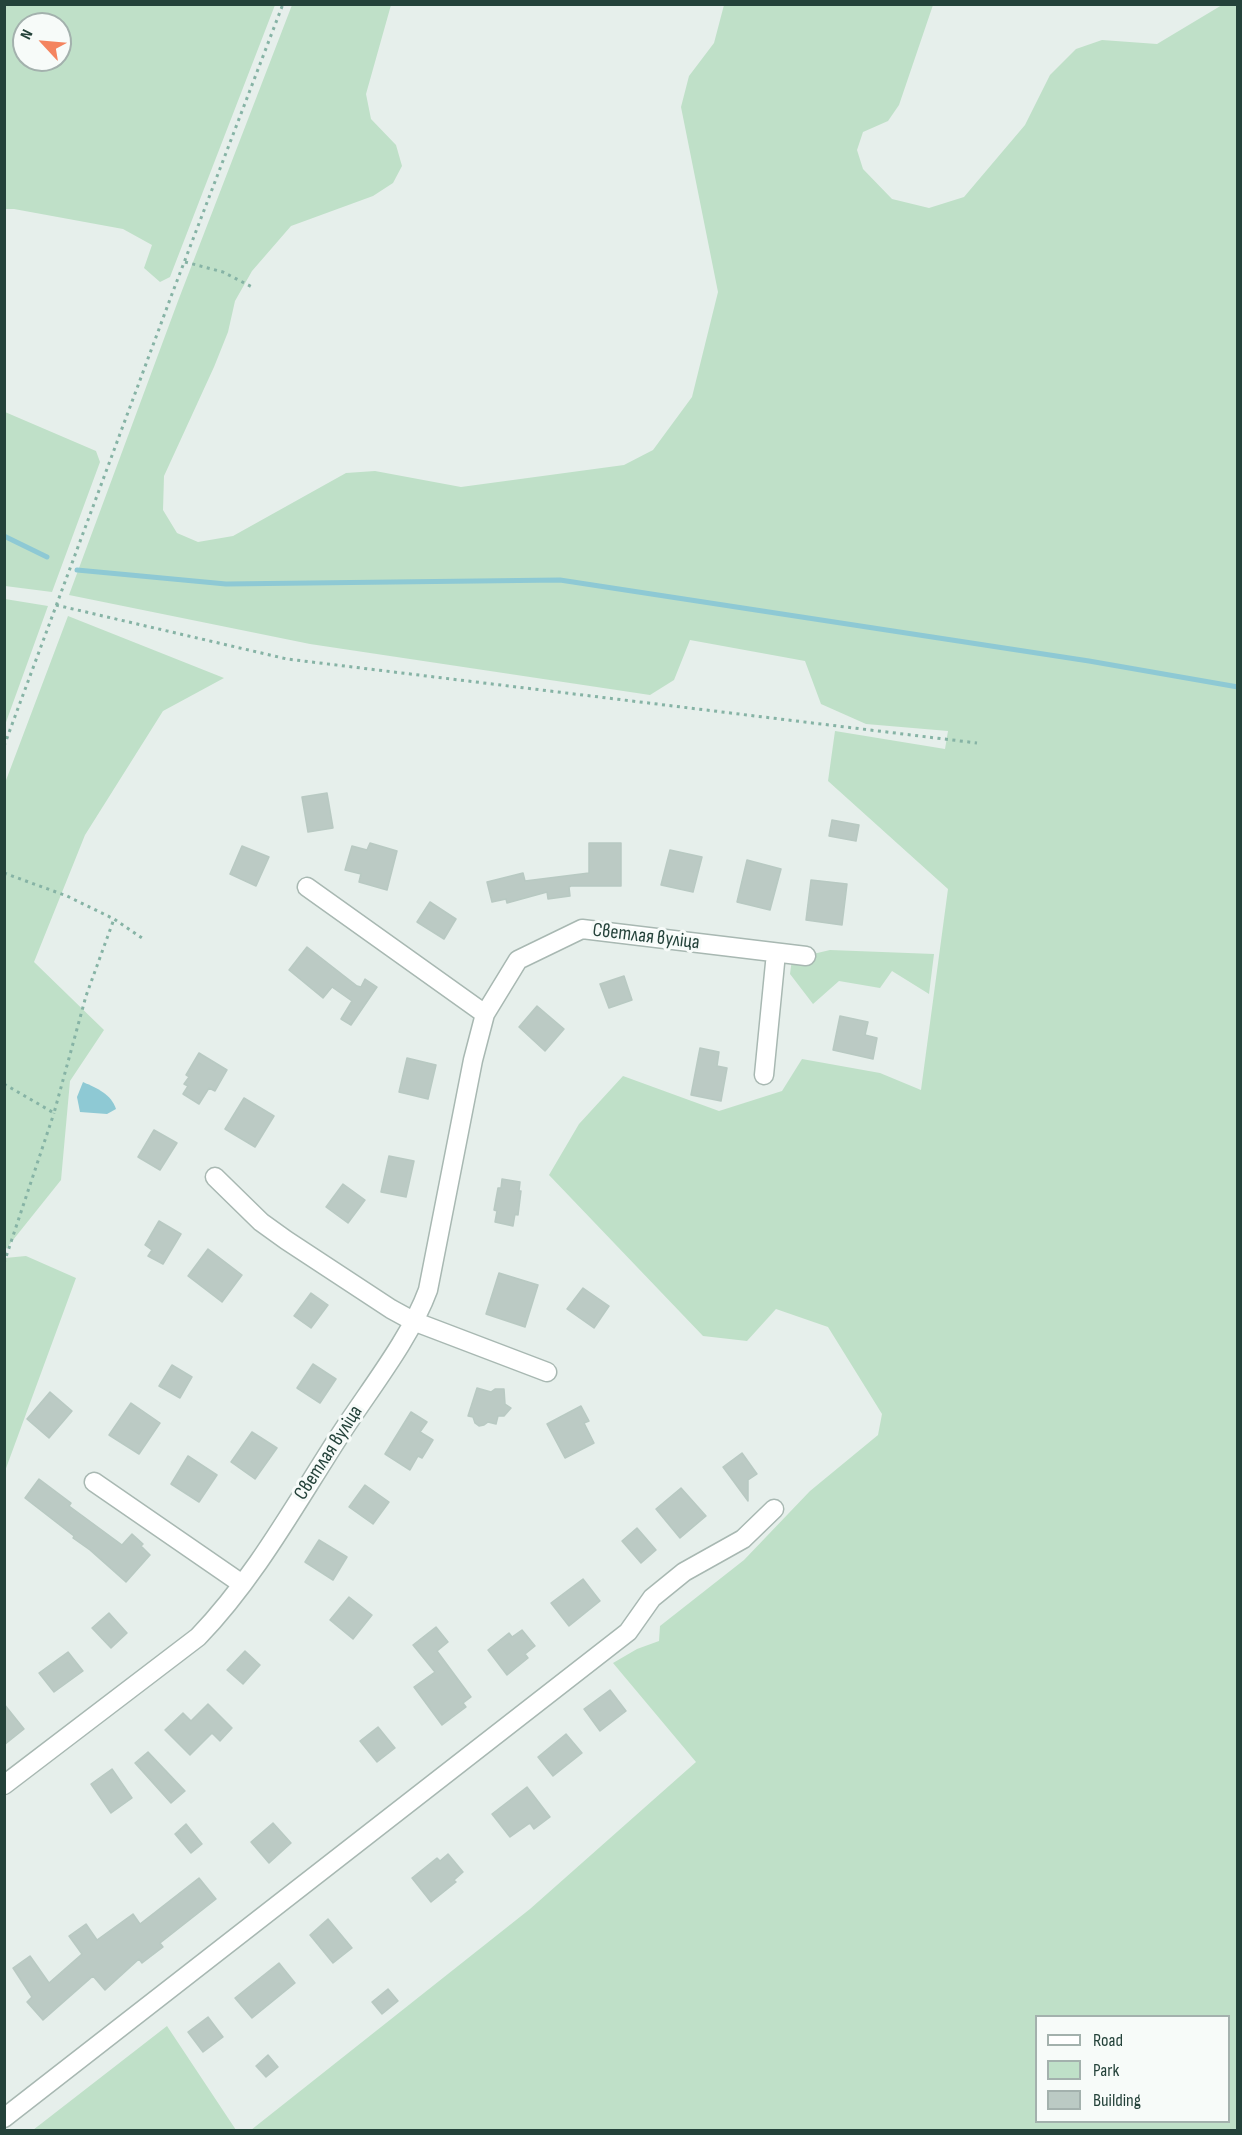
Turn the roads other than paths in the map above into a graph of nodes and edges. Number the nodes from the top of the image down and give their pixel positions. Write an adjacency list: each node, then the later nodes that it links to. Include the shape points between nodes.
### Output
1 (307, 887): 4 (street)
2 (776, 953): 3 (street, Светлая вуліца); 4 (street, Светлая вуліца, via 582,929 518,960); 5 (street)
3 (806, 956)
4 (485, 1014): 7 (street, Светлая вуліца, via 428,1290)
5 (764, 1075)
6 (215, 1177): 7 (street, via 261,1222)
7 (413, 1321): 8 (street); 11 (street, Светлая вуліца)
8 (547, 1372)
9 (94, 1482): 11 (street)
10 (774, 1509): 13 (street, via 743,1539 684,1572 652,1598 628,1632)
11 (242, 1584): 12 (street, Светлая вуліца, via 198,1637)
12 (4, 1785)
13 (4, 2118)

